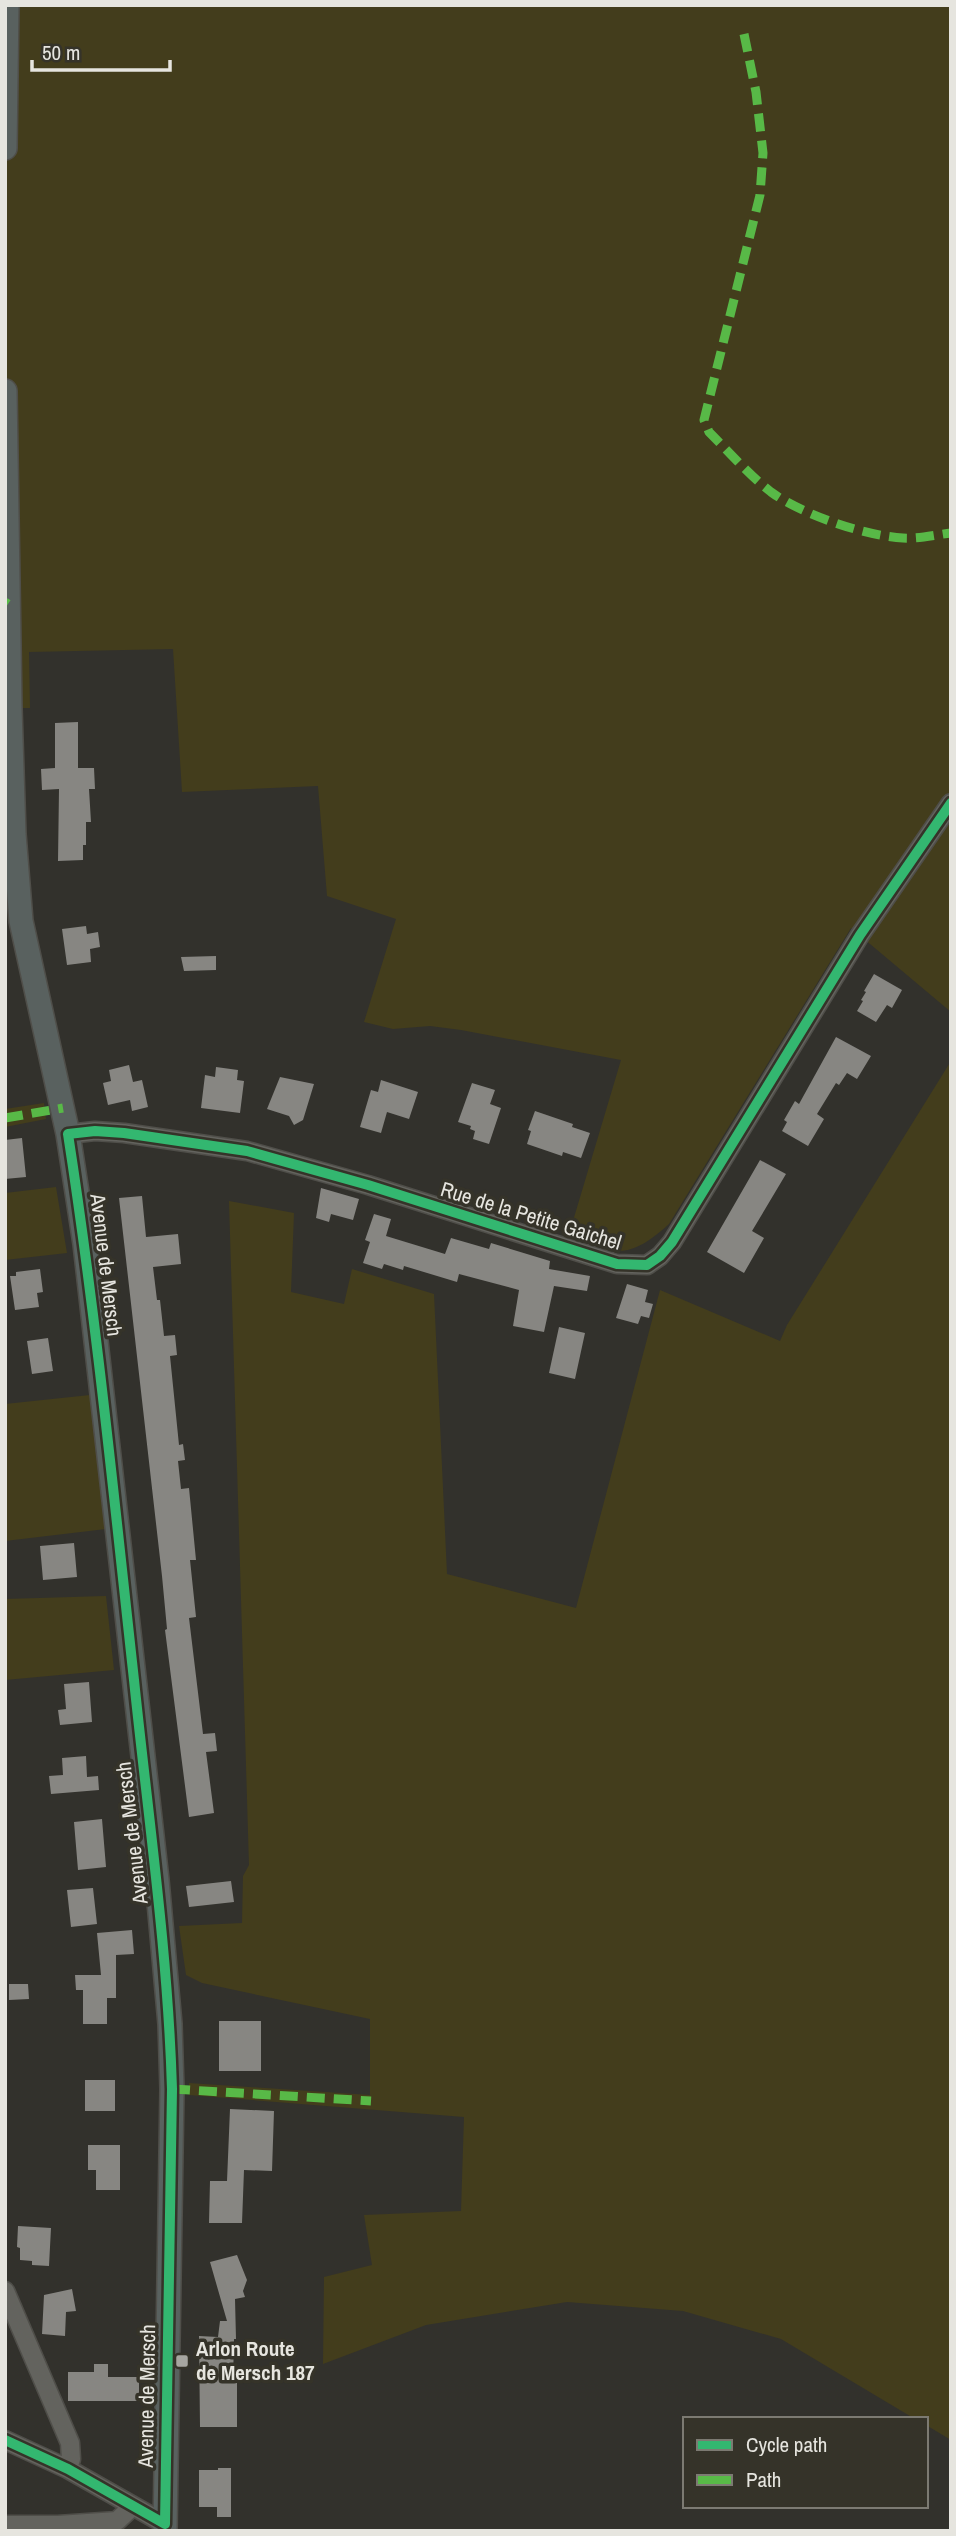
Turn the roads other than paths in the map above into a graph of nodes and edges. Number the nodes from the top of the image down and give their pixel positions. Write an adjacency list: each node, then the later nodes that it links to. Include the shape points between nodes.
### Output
1 (8, 5): 2 (main road)
2 (5, 148)
3 (5, 391): 5 (main road, Avenue de Mersch, via 10,722 21,921)
4 (951, 803): 5 (street, Rue de la Petite Gaichel, via 853,946 672,1242 647,1265 617,1264 247,1151 124,1133)
5 (68, 1134): 11 (main road, Avenue de Mersch, via 98,1355 170,2024)
6 (5, 2291): 8 (street, via 70,2443)
7 (5, 2440): 8 (street)
8 (68, 2469): 9 (street)
9 (133, 2506): 10 (street, via 117,2521); 11 (street)
10 (5, 2525)
11 (165, 2527)

